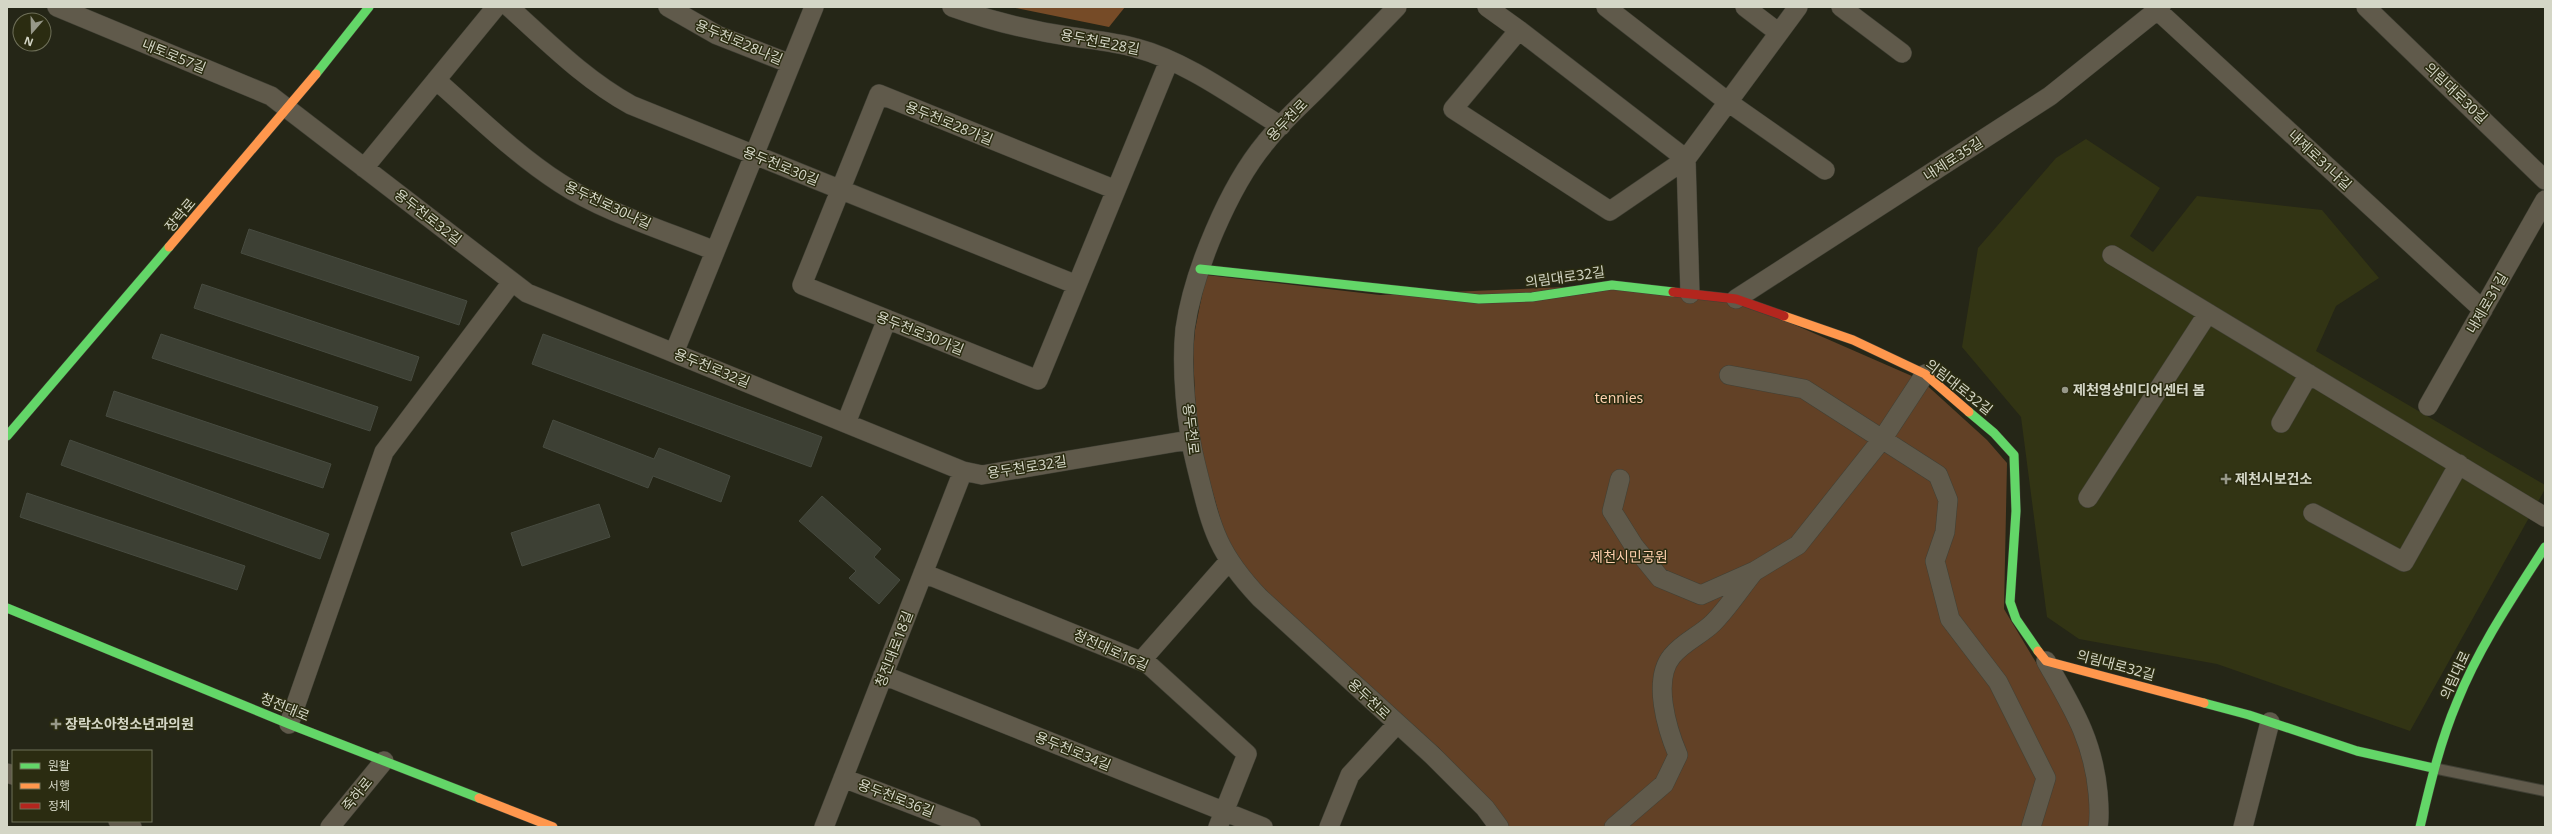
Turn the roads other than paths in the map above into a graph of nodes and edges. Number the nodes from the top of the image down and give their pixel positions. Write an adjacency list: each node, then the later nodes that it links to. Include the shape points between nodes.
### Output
1 (58, 7): 23 (street, 내토로57길, via 271,96)
2 (369, 7): 23 (street, 장락로)
3 (496, 7): 21 (street)
4 (508, 7): 25 (street, 용두천로30길, via 604,90 663,119)
5 (668, 7): 20 (street, 용두천로28나길, via 716,35)
6 (814, 7): 20 (street, 용두천로28나길)
7 (952, 7): 19 (street, 용두천로28길, via 985,19 1136,48)
8 (1397, 7): 24 (street, 용두천로)
9 (1487, 7): 16 (street)
10 (1606, 7): 22 (street)
11 (1745, 7): 17 (street)
12 (1798, 7): 17 (street)
13 (1840, 7): 18 (street)
14 (2366, 7): 29 (street, 의림대로30길)
15 (2159, 9): 39 (street, 내제로35길, via 2050,96); 40 (street, 내제로31나길)
16 (1519, 30): 26 (street); 26 (street, via 1453,109 1610,211)
17 (1779, 33): 22 (street)
18 (1902, 53)
19 (1169, 61): 24 (street, 용두천로28길, via 1210,82); 31 (street)
20 (791, 64): 25 (street, 용두천로28나길)
21 (436, 80): 27 (street); 33 (street, 용두천로30나길, via 560,184 603,205)
22 (1728, 102): 26 (street); 28 (street)
23 (288, 109): 27 (street, 용두천로32길); 50 (street, 장락로)
24 (1281, 126): 35 (street, 용두천로, via 1265,143 1237,187)
25 (754, 156): 30 (street, 용두천로30길); 33 (street)
26 (1686, 159): 38 (street)
27 (364, 168): 36 (street, 용두천로32길)
28 (1825, 170)
29 (2545, 180)
30 (840, 190): 31 (street, 용두천로28가길, via 879,94); 37 (street, 용두천로30길); 42 (street, 용두천로30가길, via 802,285)
31 (1116, 190): 37 (street)
32 (2545, 200): 40 (street, 내제로31길)
33 (715, 251): 43 (street)
34 (2112, 255): 41 (street)
35 (1200, 269): 38 (street, 의림대로32길, via 1479,299 1532,297 1612,285); 52 (street, 용두천로, via 1186,328 1184,352)
36 (512, 282): 43 (street, 용두천로32길, via 527,293); 68 (street, via 384,452)
37 (1077, 285): 42 (street, 용두천로30가길, via 1038,380)
38 (1690, 294): 39 (street, 의림대로32길)
39 (1736, 299): 44 (street, 의림대로32길, via 1853,340)
40 (2483, 310): 47 (street, 내제로31길)
41 (2208, 313): 45 (street); 56 (street)
42 (887, 319): 48 (street)
43 (674, 353): 48 (street, 용두천로32길)
44 (1925, 374): 51 (street); 65 (street, 의림대로32길, via 1994,433 2014,455 2016,511 2010,602 2030,644)
45 (2309, 374): 49 (street); 53 (street)
46 (1730, 375): 51 (street, via 1804,389)
47 (2428, 406)
48 (846, 423): 54 (street, 용두천로32길)
49 (2281, 423)
50 (7, 436)
51 (1883, 438): 61 (street, via 1798,545); 85 (street, via 1938,475 1948,500 1945,532 1935,562 1950,619 1998,682 2046,778)
52 (1189, 440): 54 (street, 용두천로32길, via 982,475); 60 (street, 용두천로, via 1213,531)
53 (2459, 464): 57 (street, via 2404,562); 58 (street)
54 (963, 471): 62 (street, 청전대로18길)
55 (1620, 479): 61 (street, via 1612,511 1634,546 1660,578 1701,595)
56 (2088, 498)
57 (2313, 513)
58 (2545, 516)
59 (2545, 547): 71 (street, 의림대로, via 2486,643 2457,701)
60 (1229, 561): 64 (street); 69 (street, 용두천로, via 1260,598)
61 (1755, 571): 84 (street, via 1712,623 1673,655 1664,668 1662,684 1668,731 1678,755 1664,784)
62 (923, 573): 64 (street, 청전대로16길); 66 (street, 청전대로18길)
63 (7, 608): 68 (street, 청전대로)
64 (1141, 661): 74 (street, 청전대로16길, via 1148,664 1247,754)
65 (2046, 661): 67 (street, 의림대로32길); 86 (street, via 2083,728 2095,765 2100,818)
66 (883, 675): 72 (street, 청전대로18길); 74 (street, 용두천로34길)
67 (2270, 722): 71 (street, 의림대로32길, via 2357,751); 87 (street)
68 (289, 724): 70 (street, 청전대로)
69 (1397, 724): 82 (street, via 1350,775); 83 (street, 용두천로, via 1480,803)
70 (384, 761): 77 (street, 죽하로); 78 (street, 청전대로)
71 (2433, 768): 73 (lane); 88 (street, 의림대로)
72 (843, 778): 79 (street, 청전대로18길); 80 (street, 용두천로36길)
73 (2545, 791)
74 (1221, 819): 81 (street, 용두천로34길)
75 (120, 822): 76 (street)
76 (132, 827)
77 (330, 827)
78 (554, 827)
79 (824, 827)
80 (971, 827)
81 (1263, 827)
82 (1330, 827)
83 (1498, 827)
84 (1614, 827)
85 (2031, 827)
86 (2098, 827)
87 (2243, 827)
88 (2420, 827)

